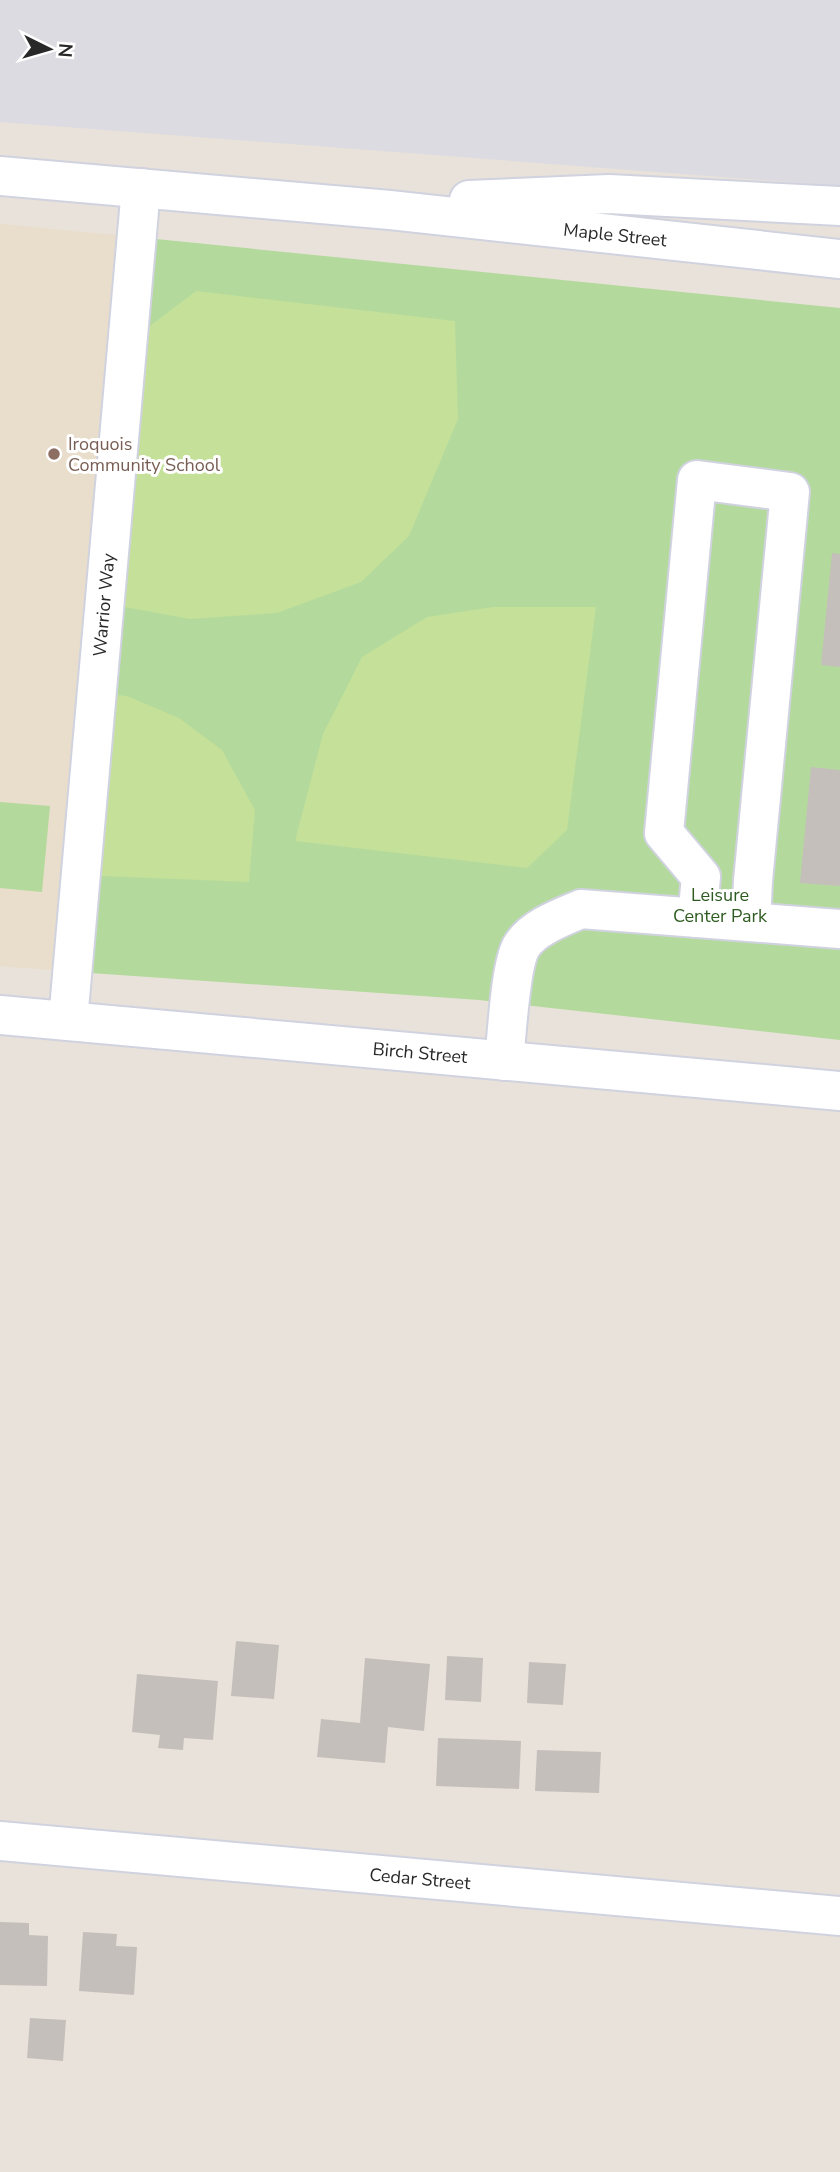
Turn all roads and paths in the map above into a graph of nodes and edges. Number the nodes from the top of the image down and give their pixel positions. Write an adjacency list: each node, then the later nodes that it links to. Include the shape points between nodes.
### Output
1 (0, 176): 2 (street, Maple Street)
2 (141, 188): 4 (street, Maple Street); 10 (street, Warrior Way)
3 (840, 206): 4 (street, Maple Street, via 609,194 477,199)
4 (390, 210): 5 (street, Maple Street)
5 (840, 259)
6 (697, 918): 7 (street); 7 (street, via 701,877 664,833 697,480 790,492); 11 (street, via 581,909 547,923 522,946 514,970)
7 (751, 922): 8 (street)
8 (840, 929)
9 (0, 1015): 10 (street, Birch Street)
10 (68, 1021): 11 (street, Birch Street)
11 (504, 1061): 12 (street, Birch Street)
12 (840, 1091)
13 (0, 1841): 14 (street, Cedar Street)
14 (840, 1916)

